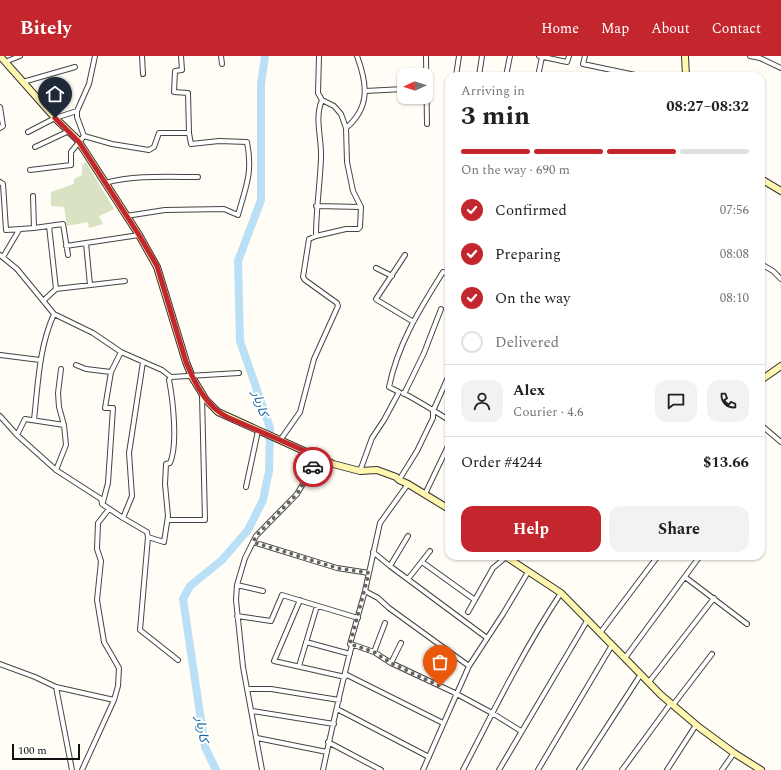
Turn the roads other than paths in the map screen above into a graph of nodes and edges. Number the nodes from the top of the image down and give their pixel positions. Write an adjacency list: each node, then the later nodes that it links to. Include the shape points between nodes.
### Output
1 (0, 56): 18 (street)
2 (20, 56): 18 (street)
3 (95, 56): 36 (street, via 89,84)
4 (142, 56): 29 (street)
5 (181, 56): 43 (street, via 182,70 175,71 174,92 188,93)
6 (221, 56): 19 (street)
7 (319, 56): 33 (street, via 318,93)
8 (357, 56): 32 (street, via 363,73)
9 (426, 56): 21 (street)
10 (459, 56): 23 (street)
11 (482, 56): 24 (street)
12 (510, 56): 25 (street)
13 (541, 56): 14 (street, via 567,62); 26 (street)
14 (569, 56)
15 (585, 56): 27 (street, via 583,64)
16 (685, 56): 28 (street)
17 (750, 56): 22 (street)
18 (5, 62): 30 (street)
19 (222, 64)
20 (75, 67): 30 (street)
21 (426, 68)
22 (781, 68)
23 (457, 72)
24 (480, 72)
25 (507, 72)
26 (539, 72)
27 (621, 72)
28 (686, 72)
29 (143, 74)
30 (24, 82): 37 (street)
31 (397, 89): 32 (street)
32 (365, 91): 40 (street, via 362,109)
33 (322, 100): 40 (street, via 334,106 341,114); 54 (street, via 318,108 321,157)
34 (426, 104): 38 (street)
35 (0, 107): 39 (street, via 3,126)
36 (77, 111): 37 (street); 44 (street)
37 (55, 118): 41 (street); 42 (street)
38 (427, 124)
39 (0, 128)
40 (346, 128): 55 (street, via 347,162 353,191)
41 (68, 131): 45 (street); 46 (street)
42 (28, 132)
43 (189, 133): 44 (street, via 159,133 154,147 149,150); 56 (street, via 191,144 247,142 250,173 238,214 224,209 165,210)
44 (84, 136): 45 (street)
45 (79, 142): 47 (street, via 71,152 71,165); 51 (street)
46 (35, 147)
47 (30, 170)
48 (198, 177): 51 (street, via 122,178)
49 (765, 181): 52 (street)
50 (0, 182): 59 (street, via 3,184 6,229)
51 (104, 183): 56 (street)
52 (781, 191)
53 (32, 196): 58 (street)
54 (316, 206): 55 (street); 61 (street)
55 (361, 207): 61 (street, via 358,229)
56 (126, 216): 60 (street)
57 (49, 226): 58 (street); 63 (street, via 63,224); 74 (street)
58 (34, 228): 59 (street)
59 (18, 230): 66 (street)
60 (139, 235): 62 (street); 89 (street, via 157,266)
61 (316, 236): 103 (street, via 309,239 304,280 338,306 314,359 300,412)
62 (86, 243): 63 (street); 73 (street)
63 (66, 246): 64 (street)
64 (68, 255)
65 (405, 255): 70 (street)
66 (2, 256): 75 (street, via 17,269)
67 (765, 266): 71 (street)
68 (376, 268): 70 (street)
69 (445, 273): 78 (street, via 443,272)
70 (392, 276): 78 (street, via 377,300)
71 (781, 279)
72 (125, 281): 73 (street)
73 (90, 285): 74 (street)
74 (56, 289): 75 (street)
75 (43, 301): 77 (street)
76 (441, 309): 94 (street)
77 (54, 314): 79 (street, via 93,333); 81 (street, via 47,329)
78 (412, 321): 92 (street, via 391,380 390,387)
79 (122, 352): 82 (street); 86 (street)
80 (0, 355): 81 (street)
81 (40, 360): 98 (street)
82 (143, 362): 88 (street); 116 (street, via 129,454 132,496)
83 (76, 364): 86 (street, via 86,369)
84 (781, 366): 90 (street)
85 (61, 369): 99 (street, via 58,393)
86 (111, 372): 113 (street, via 105,408 113,408 108,483)
87 (239, 373): 89 (street)
88 (171, 377): 89 (street); 117 (street, via 169,380 174,406 174,432 173,458 166,464)
89 (192, 377): 93 (street)
90 (765, 377)
91 (445, 384): 95 (street)
92 (399, 392): 94 (street); 108 (street, via 372,438)
93 (202, 394): 101 (street, via 218,412); 117 (street, via 205,520)
94 (404, 394): 95 (street)
95 (433, 411): 97 (street); 109 (street, via 433,418)
96 (0, 416): 102 (street)
97 (445, 418)
98 (34, 420): 99 (street); 102 (street, via 25,419)
99 (64, 425): 107 (street, via 66,445)
100 (765, 428): 104 (street)
101 (258, 431): 103 (street); 111 (street)
102 (17, 435): 107 (street)
103 (280, 439): 106 (street)
104 (781, 442)
105 (445, 452): 112 (street)
106 (319, 457): 108 (street, via 333,464); 120 (street, via 297,494)
107 (56, 470): 113 (street, via 101,499)
108 (360, 471): 109 (street, via 377,470)
109 (399, 480): 110 (street)
110 (408, 484): 112 (street); 122 (street, via 380,523)
111 (246, 487)
112 (425, 494): 114 (street)
113 (102, 504): 115 (street)
114 (445, 506)
115 (109, 509): 116 (street); 168 (street, via 98,524 97,549 101,561 97,600 104,642 119,668)
116 (123, 518): 119 (street, via 147,532)
117 (168, 520): 119 (street, via 164,542)
118 (408, 536): 128 (street)
119 (148, 537): 157 (street, via 140,630)
120 (253, 542): 130 (street, via 337,568); 133 (street)
121 (430, 551): 127 (street)
122 (373, 552): 128 (street); 130 (street)
123 (502, 560): 139 (street, via 493,568)
124 (512, 560): 129 (street)
125 (655, 560): 147 (street)
126 (697, 560): 131 (street)
127 (422, 562): 132 (street); 139 (street)
128 (390, 566): 132 (street)
129 (528, 572): 136 (street); 148 (street)
130 (369, 573): 134 (street)
131 (685, 577): 137 (street); 156 (street)
132 (408, 579): 148 (street)
133 (237, 585): 135 (street); 142 (street)
134 (365, 590): 143 (street); 161 (street)
135 (263, 591)
136 (561, 594): 144 (street); 173 (street, via 537,629)
137 (714, 598): 146 (street); 164 (street)
138 (300, 600): 140 (street); 142 (street, via 282,595 271,621); 160 (street, via 274,661)
139 (475, 600): 141 (street)
140 (317, 606): 143 (street); 149 (street)
141 (468, 612)
142 (237, 616): 166 (street)
143 (358, 618): 151 (street)
144 (586, 621): 147 (street); 177 (street)
145 (385, 623): 153 (street)
146 (747, 624)
147 (600, 633): 152 (street)
148 (487, 638): 161 (street)
149 (306, 642): 154 (street); 160 (street)
150 (400, 643): 158 (street)
151 (350, 644): 153 (street); 154 (street)
152 (612, 645): 156 (street); 191 (street)
153 (374, 652): 158 (street)
154 (350, 654): 163 (street)
155 (712, 654): 170 (street)
156 (625, 658): 162 (street)
157 (178, 660)
158 (391, 663): 167 (street)
159 (0, 664): 165 (street)
160 (299, 666): 163 (street)
161 (469, 666): 167 (street)
162 (641, 674): 164 (street); 192 (street)
163 (345, 675): 169 (street); 175 (street)
164 (649, 682): 170 (street)
165 (56, 687): 168 (street); 183 (street)
166 (247, 689): 169 (street, via 271,689); 172 (street)
167 (457, 696): 173 (street); 175 (street)
168 (114, 700): 184 (street)
169 (339, 700): 171 (street)
170 (672, 704): 176 (street); 193 (street)
171 (337, 709): 174 (street); 182 (street)
172 (252, 711): 174 (street); 178 (street)
173 (492, 713): 177 (street); 189 (street)
174 (334, 724): 179 (street)
175 (443, 724): 182 (street)
176 (696, 724): 181 (street); 194 (street)
177 (521, 731): 190 (street)
178 (257, 738): 180 (street); 185 (street)
179 (328, 742): 180 (street); 187 (street)
180 (327, 752): 186 (street)
181 (734, 753): 195 (street); 196 (street)
182 (429, 757): 188 (street)
183 (72, 770)
184 (82, 770)
185 (262, 770)
186 (323, 770)
187 (381, 770)
188 (423, 770)
189 (463, 770)
190 (499, 770)
191 (538, 770)
192 (579, 770)
193 (622, 770)
194 (666, 770)
195 (722, 770)
196 (761, 770)

